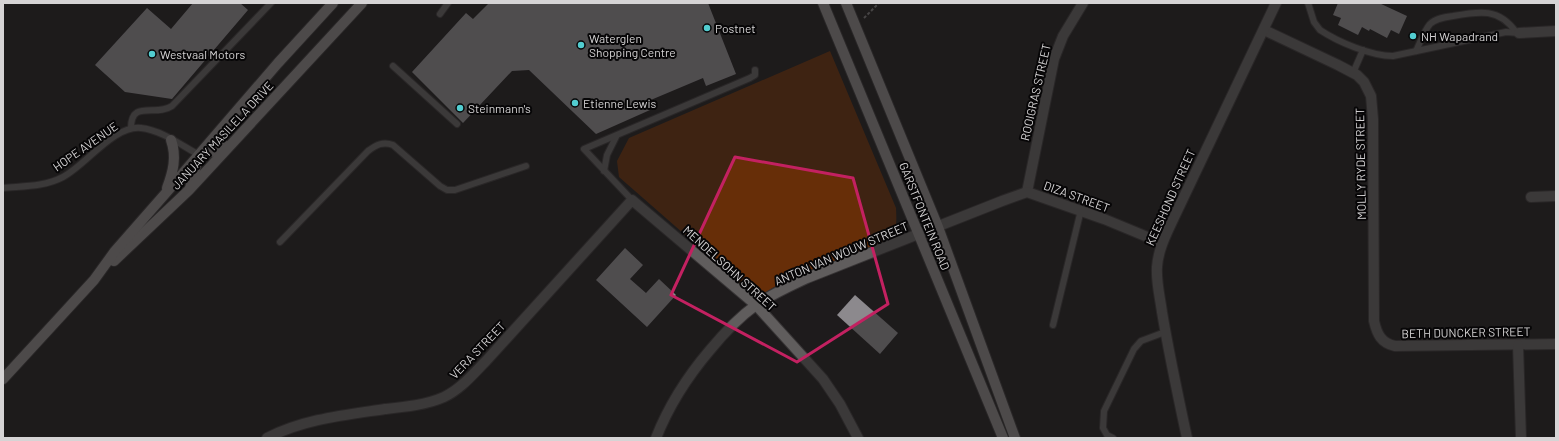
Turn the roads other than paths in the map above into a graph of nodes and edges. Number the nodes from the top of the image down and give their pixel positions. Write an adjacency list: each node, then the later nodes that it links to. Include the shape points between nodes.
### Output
1 (271, 3): 20 (lane, via 172,106 161,111 145,110 135,113 131,120)
2 (334, 3): 24 (main road, JANUARY MASILELA DRIVE, via 278,63)
3 (362, 3): 23 (main road, JANUARY MASILELA DRIVE)
4 (448, 3): 10 (lane)
5 (823, 3): 36 (main road, GARSTFONTEIN ROAD)
6 (846, 3): 35 (main road, GARSTFONTEIN ROAD)
7 (1083, 3): 29 (street, ROOIGRAS STREET, via 1063,36 1054,59)
8 (1276, 3): 11 (street, KEESHOND STREET)
9 (1308, 3): 14 (lane, via 1314,22 1320,30)
10 (440, 14)
11 (1264, 30): 18 (street, MOLLY RYDE STREET); 38 (street, KEESHOND STREET)
12 (1518, 32): 13 (street); 15 (lane, via 1506,32); 15 (lane, via 1499,17 1485,12 1469,13 1434,21 1426,30)
13 (1556, 32)
14 (1363, 50): 15 (lane, via 1381,56); 18 (lane)
15 (1416, 51)
16 (393, 66): 19 (lane)
17 (755, 70): 21 (lane, via 756,74 752,77)
18 (1353, 73): 43 (street, MOLLY RYDE STREET, via 1364,82 1371,96 1374,321)
19 (457, 124)
20 (131, 128): 22 (lane, HOPE AVENUE, via 152,130); 27 (lane, HOPE AVENUE, via 113,138 78,168 61,178 44,184)
21 (617, 135): 26 (lane, via 609,149); 26 (lane, MENDELSOHN STREET, via 584,149)
22 (171, 140): 24 (lane, HOPE AVENUE); 30 (main road, via 175,156 174,166)
23 (232, 143): 24 (main road, via 216,151); 28 (main road, JANUARY MASILELA DRIVE)
24 (199, 155): 28 (main road); 30 (main road, JANUARY MASILELA DRIVE)
25 (526, 166): 37 (lane, via 455,190 447,190 393,145 380,144 368,151)
26 (604, 171): 33 (lane, MENDELSOHN STREET)
27 (3, 188)
28 (189, 190): 39 (main road, JANUARY MASILELA DRIVE)
29 (1027, 192): 34 (street, DIZA STREET); 35 (street, DIZA STREET)
30 (165, 194): 39 (main road, JANUARY MASILELA DRIVE, via 115,251)
31 (1556, 196): 32 (street)
32 (1531, 197)
33 (632, 200): 40 (street, MENDELSOHN STREET); 47 (street, VERA STREET, via 486,361 455,391 422,404 307,422)
34 (1082, 210): 38 (street, DIZA STREET); 41 (lane)
35 (938, 227): 36 (street, ANTON VAN WOUW STREET); 51 (main road, GARSTFONTEIN ROAD)
36 (918, 235): 40 (street, ANTON VAN WOUW STREET, via 807,278); 50 (main road, GARSTFONTEIN ROAD)
37 (280, 242)
38 (1162, 243): 42 (street, KEESHOND STREET, via 1157,274)
39 (94, 280): 46 (main road, JANUARY MASILELA DRIVE)
40 (756, 305): 48 (street, ANTON VAN WOUW STREET, via 723,334 688,378 669,406); 49 (street, MENDELSOHN STREET, via 823,379)
41 (1053, 324)
42 (1165, 332): 52 (lane, via 1141,341 1134,349 1104,411 1103,428 1107,435); 53 (street, KEESHOND STREET)
43 (1379, 336): 45 (street, BETH DUNCKER STREET, via 1395,346)
44 (1556, 344): 45 (street, BETH DUNCKER STREET)
45 (1518, 345): 54 (street)
46 (3, 379)
47 (268, 438)
48 (656, 438)
49 (858, 438)
50 (1003, 438)
51 (1015, 438)
52 (1113, 438)
53 (1187, 438)
54 (1521, 438)

